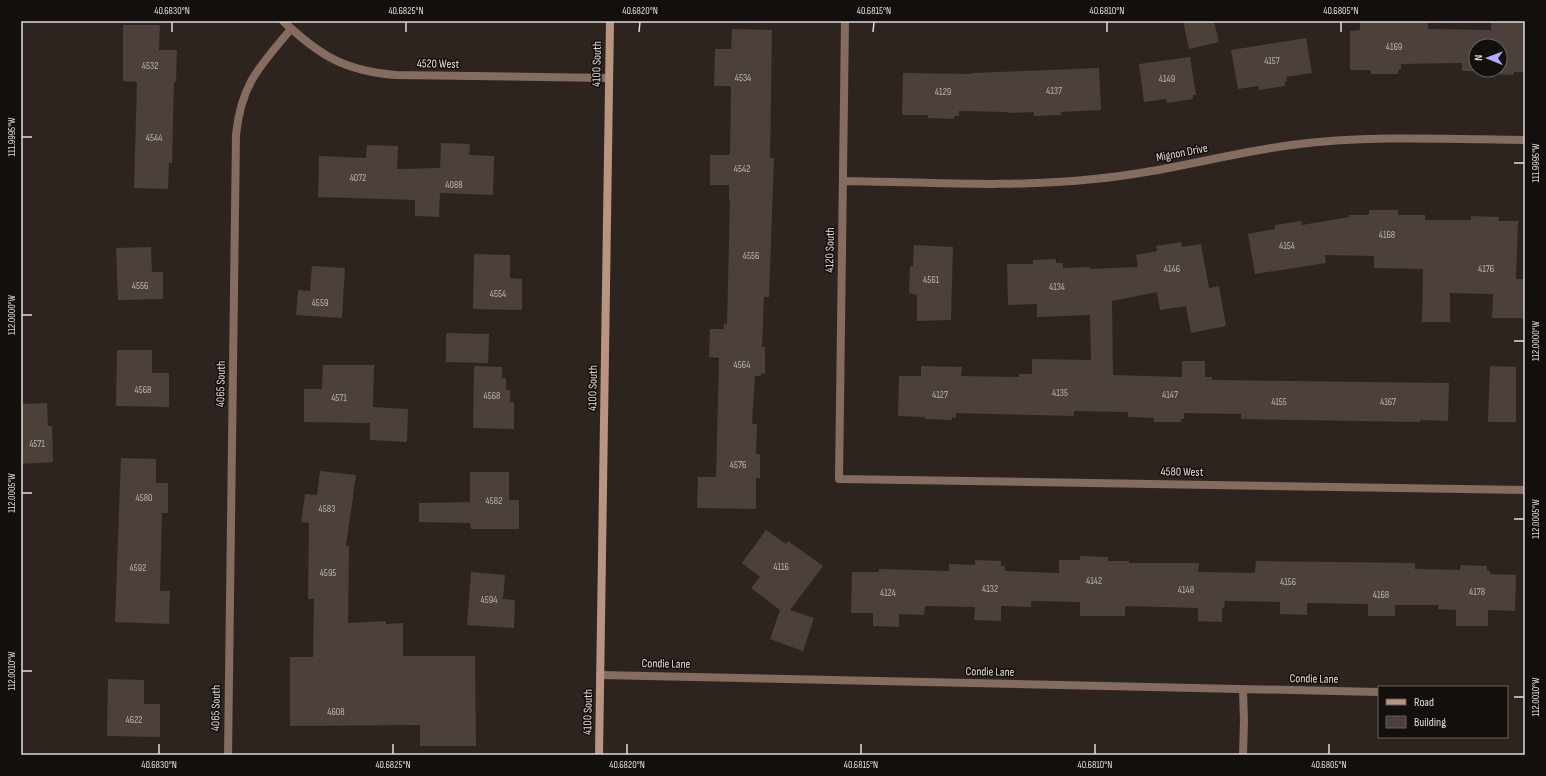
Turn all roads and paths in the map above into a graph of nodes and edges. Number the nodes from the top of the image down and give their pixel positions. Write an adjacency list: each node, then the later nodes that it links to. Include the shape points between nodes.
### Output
1 (283, 21): 4 (street, 4520 West)
2 (610, 21): 5 (main road, 4100 South)
3 (845, 21): 7 (street, 4120 South)
4 (292, 29): 5 (street, 4520 West, via 338,62 354,69 374,73 396,76); 13 (street, 4065 South, via 256,72 247,88 241,103 236,135)
5 (609, 78): 10 (main road, 4100 South)
6 (1525, 140): 7 (street, Mignon Drive, via 1389,138 1322,142 1260,150 1129,175 1055,182 1015,184)
7 (843, 181): 8 (street, 4120 South)
8 (839, 479): 9 (street, 4580 West)
9 (1525, 490)
10 (600, 675): 11 (street, Condie Lane); 14 (main road, 4100 South)
11 (1243, 690): 12 (street, Condie Lane); 15 (street)
12 (1378, 692)
13 (228, 755)
14 (599, 755)
15 (1243, 755)

